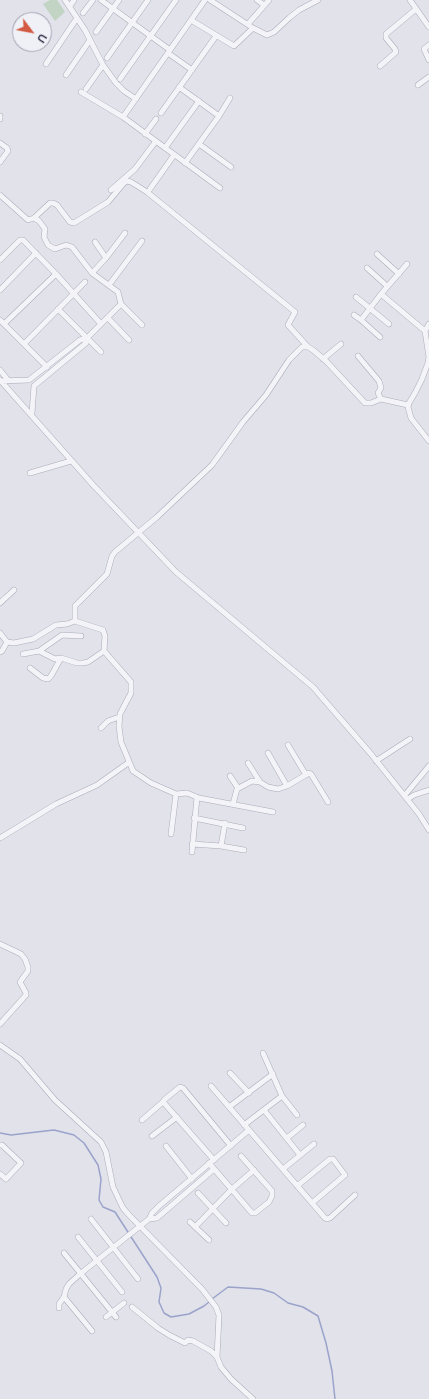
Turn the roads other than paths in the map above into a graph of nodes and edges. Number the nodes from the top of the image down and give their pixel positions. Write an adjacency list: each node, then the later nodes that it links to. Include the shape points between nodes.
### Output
1 (65, 0): 15 (street)
2 (74, 0): 15 (street)
3 (93, 0): 18 (street)
4 (101, 0): 16 (street)
5 (119, 0): 16 (street)
6 (148, 0): 21 (street)
7 (176, 0): 26 (street)
8 (205, 0): 20 (street)
9 (210, 0): 22 (street)
10 (257, 0): 14 (street)
11 (269, 0): 14 (street)
12 (318, 0): 24 (street, via 294,14 270,34)
13 (410, 0): 17 (street)
14 (264, 5): 22 (street)
15 (70, 6): 19 (street)
16 (113, 9): 21 (street); 25 (street)
17 (416, 9): 23 (street); 35 (street, via 386,34 396,52)
18 (83, 13)
19 (77, 18): 28 (street); 33 (street)
20 (191, 20): 27 (street); 30 (street)
21 (132, 22): 26 (street); 31 (street)
22 (248, 24): 24 (street)
23 (429, 27)
24 (253, 28): 27 (street, via 234,46)
25 (96, 32)
26 (151, 36): 30 (street); 39 (street)
27 (216, 36): 36 (street)
28 (90, 40): 34 (street); 37 (street)
29 (429, 45): 32 (street, via 424,49)
30 (169, 51): 36 (street); 43 (street)
31 (107, 58)
32 (429, 60)
33 (46, 64)
34 (103, 65): 43 (street, via 116,83); 48 (street, via 83,90)
35 (380, 66)
36 (192, 70): 41 (street)
37 (66, 75)
38 (429, 77): 40 (street)
39 (120, 79)
40 (418, 85)
41 (179, 87): 44 (street); 45 (street)
42 (230, 98): 47 (street)
43 (136, 99): 48 (street)
44 (199, 101): 47 (street); 55 (street)
45 (160, 113)
46 (0, 116): 49 (street)
47 (219, 116): 54 (street)
48 (123, 117): 51 (street)
49 (0, 119)
50 (156, 119): 51 (street)
51 (145, 134): 52 (street)
52 (156, 141): 55 (street); 62 (street, via 135,170)
53 (0, 143): 57 (street, via 8,150)
54 (199, 144): 58 (street); 59 (street)
55 (165, 148): 56 (street)
56 (174, 155): 58 (street); 61 (street)
57 (0, 162)
58 (185, 163): 60 (street)
59 (231, 167)
60 (220, 188)
61 (150, 189)
62 (111, 190)
63 (0, 195): 64 (street, via 28,220)
64 (34, 218): 74 (street, via 40,221 45,229 44,237 48,245 55,249 71,246); 102 (street, via 52,203 74,223 108,202 122,185 130,182 148,193 294,312 288,325)
65 (125, 233): 70 (street)
66 (142, 240): 78 (street)
67 (95, 242): 70 (street)
68 (36, 253): 71 (street, via 21,239); 75 (street); 80 (street)
69 (377, 254): 76 (street)
70 (106, 258): 74 (street)
71 (0, 260)
72 (407, 264): 76 (street)
73 (367, 268): 79 (street)
74 (92, 273): 78 (street)
75 (56, 274): 81 (street); 91 (street)
76 (399, 274): 79 (street)
77 (86, 282): 81 (street)
78 (109, 285): 84 (street, via 118,292)
79 (387, 286): 82 (street)
80 (0, 290)
81 (74, 293): 85 (street); 92 (street)
82 (381, 294): 86 (street); 96 (street)
83 (356, 297): 86 (street)
84 (121, 302): 88 (street); 95 (street)
85 (58, 309): 98 (street); 100 (street)
86 (370, 309): 90 (street); 93 (street)
87 (354, 315): 90 (street)
88 (108, 318): 92 (street); 99 (street)
89 (0, 320): 91 (street)
90 (361, 320): 97 (street)
91 (4, 324): 100 (street)
92 (101, 324): 98 (street)
93 (389, 324)
94 (429, 324): 96 (street)
95 (142, 325)
96 (426, 331): 113 (street, via 428,363 416,393)
97 (380, 336)
98 (87, 338): 103 (street); 106 (street, via 80,340); 111 (street, via 86,343)
99 (129, 340)
100 (24, 344): 106 (street)
101 (341, 344): 105 (street)
102 (308, 347): 105 (street); 118 (street, via 302,347 292,357 212,465)
103 (101, 352)
104 (358, 356): 112 (street, via 379,381 381,388 378,392)
105 (323, 359): 112 (street, via 365,403)
106 (47, 367): 110 (street)
107 (0, 370): 109 (street)
108 (1, 380): 109 (street); 116 (street)
109 (8, 380): 110 (street)
110 (29, 380): 111 (street)
111 (34, 386): 114 (street)
112 (381, 399): 113 (street)
113 (408, 405): 115 (street, via 411,418)
114 (32, 413)
115 (429, 441)
116 (71, 461): 117 (street); 118 (street)
117 (30, 473)
118 (138, 533): 121 (street, via 115,552 105,577 76,604); 136 (street, via 188,583 313,687)
119 (14, 590): 120 (street)
120 (0, 603)
121 (76, 620): 124 (street, via 56,625 33,639); 126 (street, via 102,629 105,638)
122 (0, 633): 124 (street)
123 (81, 636): 125 (street, via 59,636)
124 (8, 642): 127 (street)
125 (39, 651): 128 (street); 129 (street, via 55,659)
126 (104, 651): 129 (street, via 88,662 77,663); 131 (street, via 132,685 131,693)
127 (0, 652)
128 (23, 654)
129 (61, 658): 130 (street, via 48,679)
130 (30, 668)
131 (119, 717): 132 (street); 137 (street, via 121,742)
132 (101, 728)
133 (410, 739): 136 (street)
134 (288, 745): 140 (street)
135 (268, 753): 143 (street)
136 (376, 761): 148 (street)
137 (128, 763): 146 (street, via 135,773); 157 (street, via 97,785 56,804)
138 (248, 763): 142 (street)
139 (429, 766): 148 (street)
140 (306, 775): 143 (street); 149 (street, via 311,774)
141 (230, 776): 144 (street)
142 (260, 782): 143 (street, via 274,789); 144 (street, via 252,781)
143 (287, 786)
144 (238, 788): 150 (street)
145 (429, 790): 148 (street)
146 (176, 794): 147 (street, via 187,792); 156 (street)
147 (197, 797): 150 (street); 152 (street)
148 (406, 797): 155 (street)
149 (328, 802)
150 (233, 804): 151 (street)
151 (273, 812)
152 (194, 818): 153 (street); 158 (street)
153 (225, 823): 154 (street); 159 (street)
154 (243, 828)
155 (429, 830)
156 (171, 834)
157 (0, 838)
158 (192, 844): 159 (street); 161 (street)
159 (222, 846): 160 (street)
160 (244, 850)
161 (192, 852)
162 (0, 944): 163 (street, via 21,954 28,967 20,982 26,995)
163 (0, 1024)
164 (0, 1045): 207 (street, via 20,1059 55,1100 98,1138 106,1152 113,1187 119,1201)
165 (263, 1053): 167 (street)
166 (230, 1073): 169 (street)
167 (273, 1074): 169 (street); 170 (street)
168 (211, 1086): 172 (street)
169 (249, 1093): 172 (street)
170 (282, 1096): 173 (street); 174 (street)
171 (164, 1101): 175 (street); 176 (street); 185 (street, via 182,1087)
172 (230, 1107): 177 (street)
173 (264, 1110): 177 (street); 181 (street)
174 (297, 1115)
175 (177, 1117): 180 (street); 188 (street)
176 (142, 1120)
177 (244, 1125): 179 (street)
178 (303, 1125): 181 (street)
179 (249, 1130): 185 (street); 191 (street)
180 (152, 1136)
181 (286, 1138): 186 (street)
182 (314, 1144): 186 (street)
183 (0, 1145): 193 (street, via 21,1163 6,1179)
184 (166, 1146): 194 (street)
185 (231, 1146): 188 (street)
186 (300, 1155): 191 (street)
187 (241, 1156): 192 (street)
188 (214, 1160): 189 (street)
189 (209, 1164): 190 (street); 194 (street)
190 (214, 1169): 196 (street); 200 (street)
191 (283, 1169): 195 (street)
192 (254, 1170): 196 (street); 196 (street, via 272,1191 269,1202 255,1213 252,1212)
193 (0, 1174)
194 (192, 1179): 199 (street)
195 (297, 1186): 201 (street); 201 (street, via 333,1159 345,1175)
196 (232, 1189): 202 (street)
197 (198, 1193): 202 (street)
198 (355, 1196): 201 (street, via 327,1219)
199 (170, 1197): 200 (street); 204 (street)
200 (175, 1203): 204 (street, via 157,1218)
201 (312, 1203)
202 (213, 1208): 206 (street); 208 (street)
203 (91, 1219): 211 (street)
204 (149, 1219): 207 (street)
205 (190, 1222): 208 (street)
206 (226, 1222)
207 (141, 1226): 211 (street); 224 (street, via 216,1307 219,1321)
208 (195, 1227): 210 (street)
209 (78, 1237): 213 (street)
210 (208, 1240)
211 (114, 1248): 213 (street); 215 (street)
212 (64, 1253): 214 (street)
213 (97, 1261): 214 (street); 216 (street)
214 (80, 1274): 217 (street, via 69,1284); 221 (street)
215 (138, 1279)
216 (122, 1292)
217 (64, 1297): 220 (street); 223 (street)
218 (124, 1303): 221 (street)
219 (132, 1307): 224 (street, via 169,1335 186,1344 188,1340 193,1341)
220 (59, 1308)
221 (114, 1315): 222 (street)
222 (106, 1317)
223 (92, 1331)
224 (217, 1357): 225 (street, via 225,1373)
225 (253, 1399)

